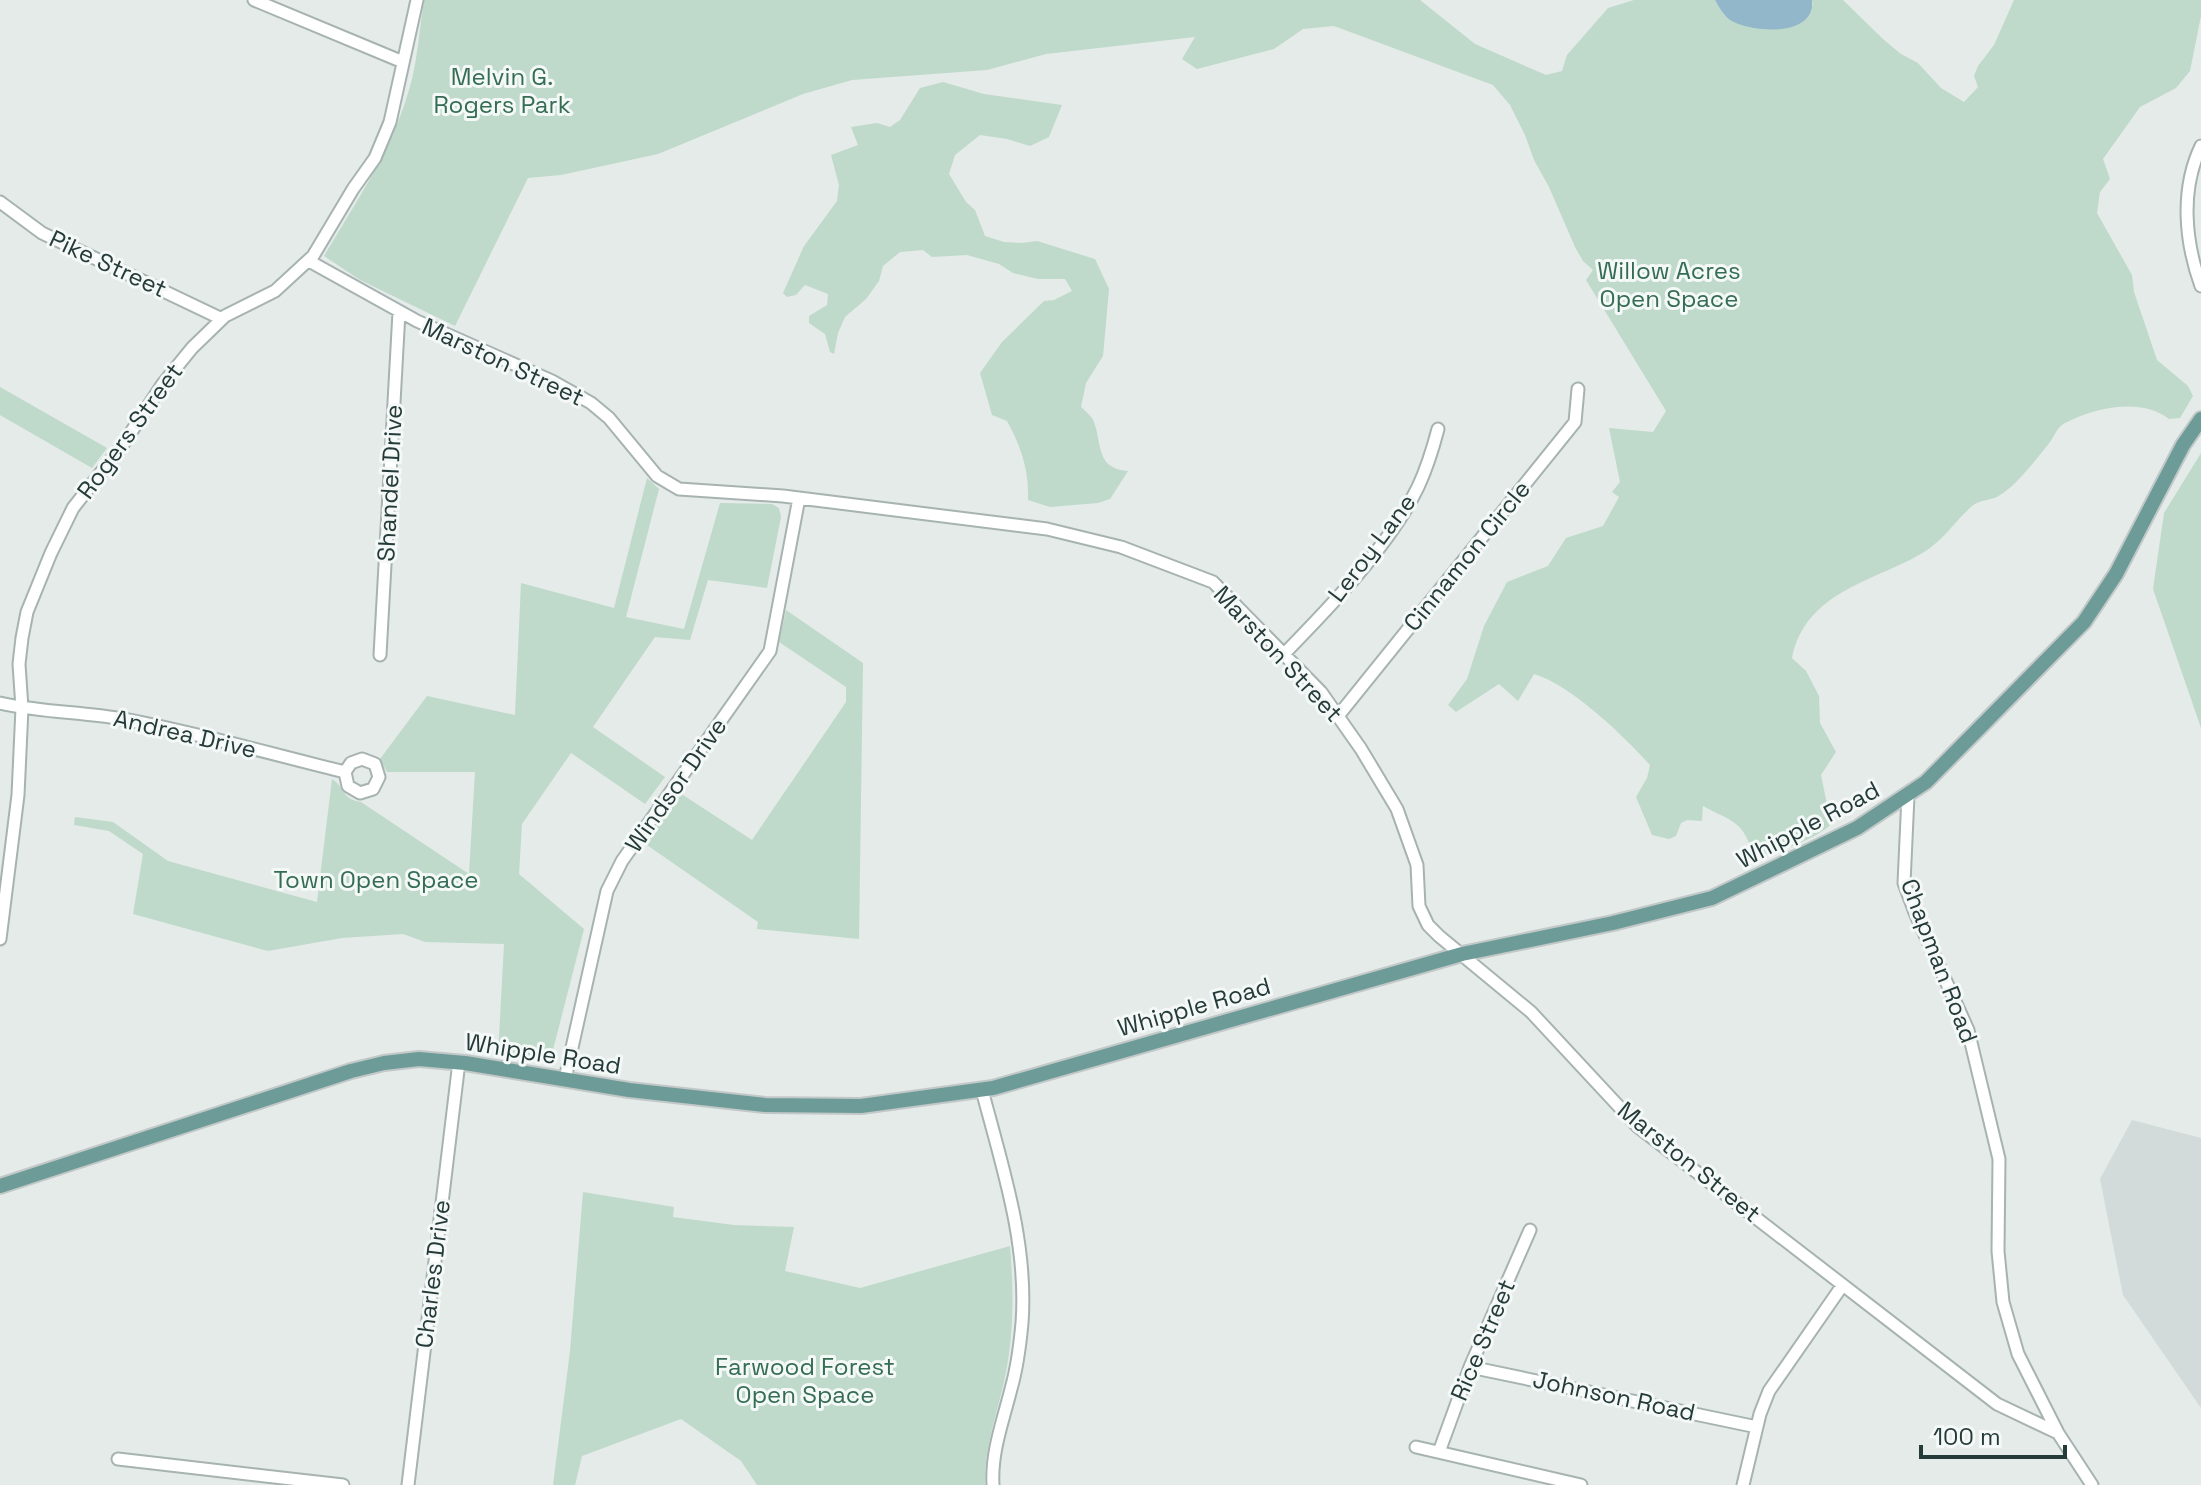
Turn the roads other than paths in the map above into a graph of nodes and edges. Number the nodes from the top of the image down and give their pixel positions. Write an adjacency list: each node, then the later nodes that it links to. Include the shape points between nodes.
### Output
1 (254, 0): 3 (street)
2 (417, 0): 3 (street, Rogers Street)
3 (403, 62): 6 (street, Rogers Street, via 390,122 375,158)
4 (2201, 146): 7 (street, via 2189,187 2187,225)
5 (0, 202): 9 (street, Pike Street, via 42,233)
6 (309, 261): 8 (street, Marston Street); 9 (street, Rogers Street, via 275,291)
7 (2201, 286)
8 (399, 312): 13 (street, Marston Street, via 591,403 657,476 679,489); 15 (street, Shandel Drive)
9 (222, 319): 17 (street, Rogers Street, via 162,385 73,508 27,612 19,664)
10 (1578, 389): 18 (street, Cinnamon Circle, via 1575,422)
11 (2201, 419): 20 (main road, Whipple Road, via 2084,622)
12 (1438, 429): 14 (street, Leroy Lane, via 1406,507 1366,564)
13 (799, 498): 14 (street, Marston Street, via 1047,529 1121,547 1213,582); 24 (street, Windsor Drive, via 770,651 622,861 607,891)
14 (1284, 654): 18 (street, Marston Street)
15 (380, 655)
16 (0, 703): 17 (street, Andrea Drive)
17 (22, 708): 19 (street, Andrea Drive, via 124,719); 21 (street, Rogers Street, via 18,795)
18 (1338, 716): 22 (street, Marston Street, via 1397,809 1411,842 1419,906 1428,925)
19 (345, 772)
20 (1908, 796): 22 (main road, Whipple Road, via 1857,828 1712,898); 31 (street, Chapman Road, via 1904,883 1968,1030 1999,1159 2003,1302 2018,1354)
21 (0, 939)
22 (1462, 954): 25 (main road, Whipple Road); 28 (street, Marston Street, via 1531,1012 1637,1126)
23 (459, 1062): 24 (main road, Whipple Road); 26 (main road, Whipple Road, via 419,1059 351,1071); 36 (street, Charles Drive)
24 (565, 1079): 25 (main road, Whipple Road, via 765,1105 861,1106)
25 (982, 1090): 37 (street, via 1012,1205 1023,1293 1016,1369 996,1446)
26 (0, 1186)
27 (1530, 1230): 29 (street, Rice Street)
28 (1842, 1286): 30 (street, via 1769,1391); 31 (street, Marston Street, via 1997,1404)
29 (1470, 1367): 30 (street, Johnson Road); 33 (street, Rice Street)
30 (1757, 1427): 39 (street)
31 (2058, 1433): 40 (street, Chapman Road)
32 (1416, 1447): 33 (street)
33 (1439, 1452): 38 (street)
34 (118, 1459): 35 (street)
35 (343, 1485)
36 (408, 1485)
37 (993, 1485)
38 (1581, 1485)
39 (1743, 1485)
40 (2092, 1485)

